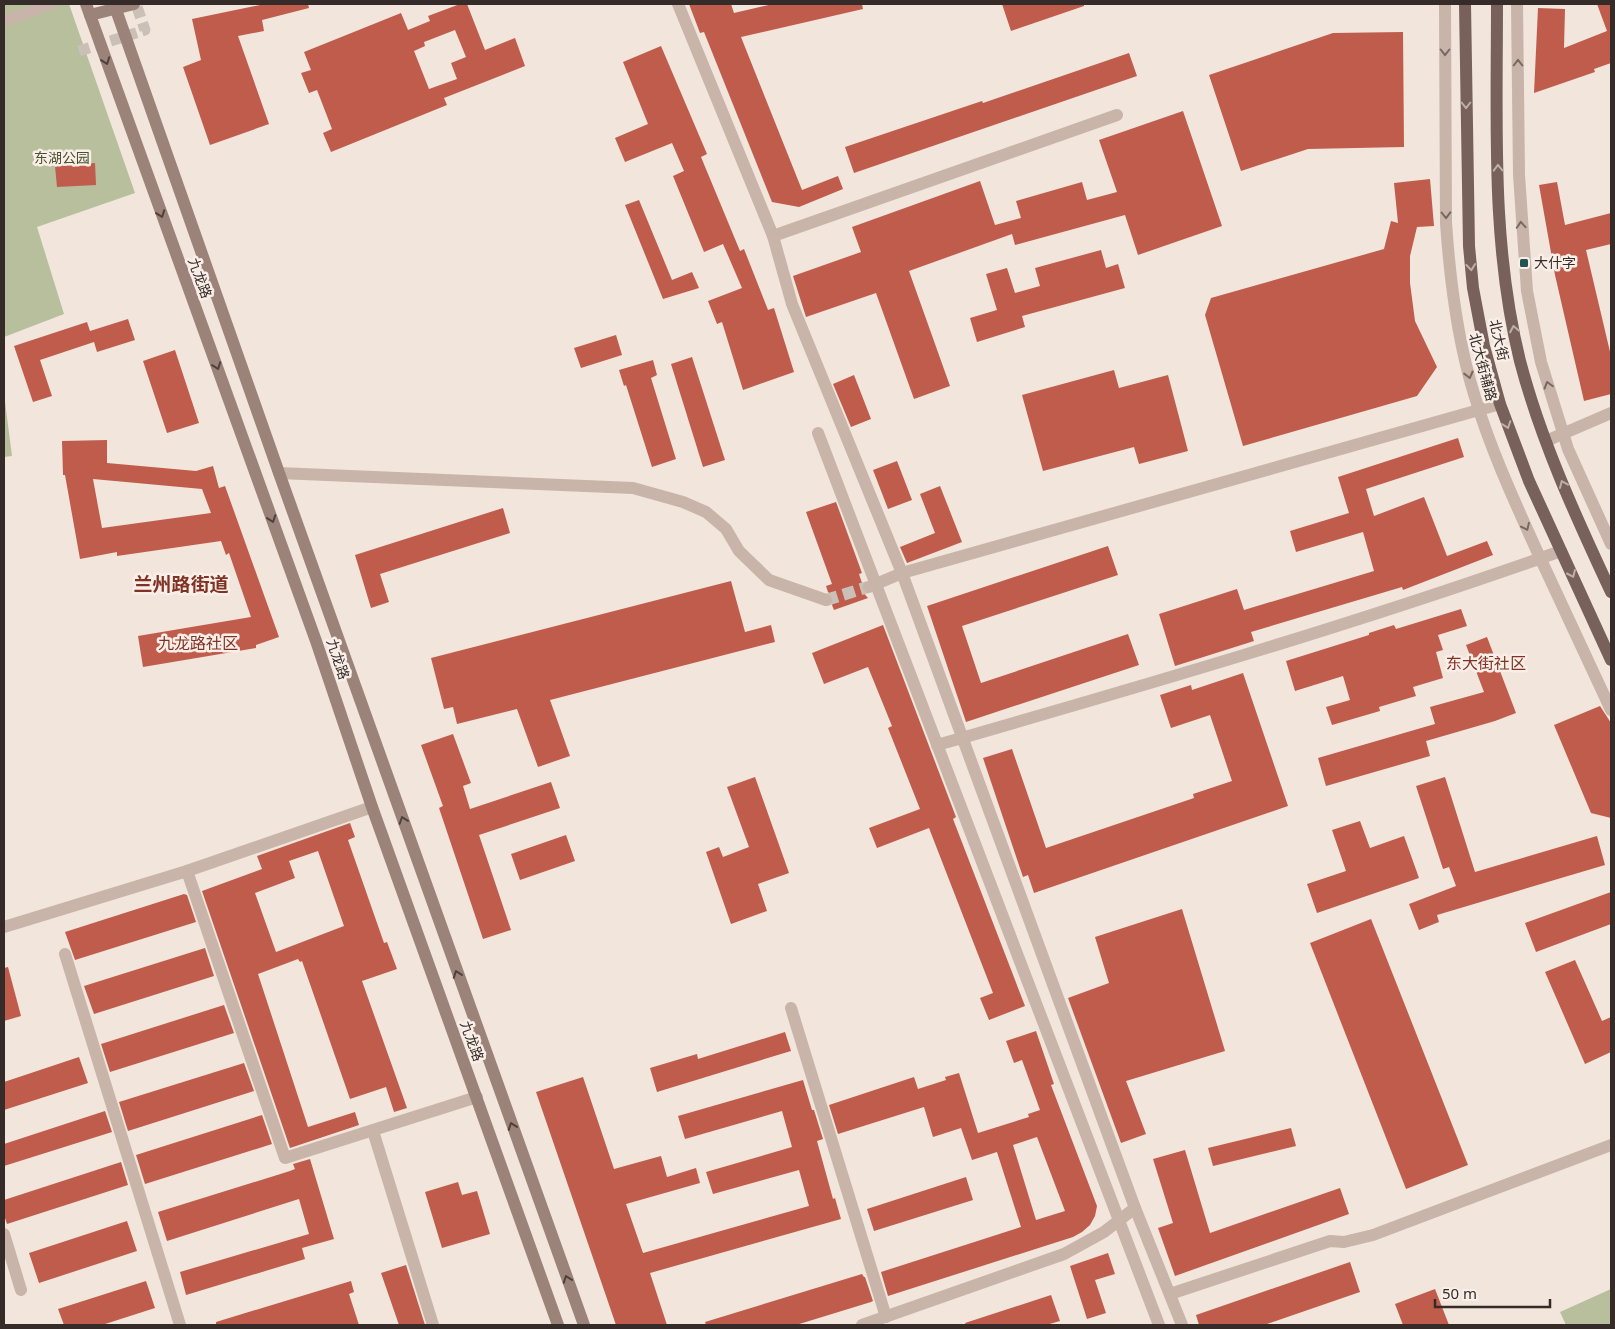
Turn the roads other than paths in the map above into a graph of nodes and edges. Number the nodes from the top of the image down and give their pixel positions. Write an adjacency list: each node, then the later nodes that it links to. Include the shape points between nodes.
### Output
1 (52, 4): 10 (street)
2 (134, 4): 8 (main road)
3 (678, 4): 12 (street)
4 (1444, 4): 14 (street, 北大街辅路, one-way to 14, via 1448,258 1458,330)
5 (1465, 4): 13 (main road, 北大街, one-way to 13, via 1469,246 1478,318)
6 (1497, 4): 18 (main road, 北大街, one-way to 6, via 1520,359 1504,272 1498,185)
7 (1517, 4): 17 (street, one-way to 7, via 1541,362 1527,291 1518,175)
8 (115, 6): 9 (main road); 19 (main road, 九龙路)
9 (88, 9): 31 (main road, 九龙路, one-way to 31, via 316,641)
10 (4, 21)
11 (1117, 115): 12 (street)
12 (773, 236): 23 (street, via 792,304)
13 (1500, 404): 14 (street); 21 (main road, 北大街, one-way to 21, via 1529,481)
14 (1479, 410): 22 (street, 北大街辅路, one-way to 22, via 1502,473); 23 (street)
15 (1611, 413): 17 (street)
16 (818, 433): 24 (street)
17 (1563, 434): 18 (street); 20 (street)
18 (1546, 441): 25 (main road, 北大街, one-way to 18)
19 (279, 473): 26 (street, via 633,488 706,512 726,528 739,550 768,580); 48 (main road, 九龙路, one-way to 19)
20 (1611, 544)
21 (1562, 551): 22 (street); 27 (main road, 北大街, one-way to 27)
22 (1541, 559): 28 (street, 北大街辅路); 29 (street, via 1165,679)
23 (902, 572): 24 (street); 29 (street)
24 (872, 586): 30 (street)
25 (1611, 592)
26 (826, 600)
27 (1611, 660)
28 (1611, 710)
29 (962, 737): 30 (street); 39 (street)
30 (937, 745): 40 (street)
31 (372, 807): 32 (street); 36 (main road, 九龙路)
32 (187, 871): 33 (street); 37 (street, via 285,1158)
33 (4, 927)
34 (65, 954): 45 (street)
35 (792, 1008): 44 (street)
36 (477, 1097): 37 (street); 47 (main road, 九龙路)
37 (373, 1131): 46 (street)
38 (1611, 1145): 43 (street, via 1373,1235 1344,1242 1330,1241)
39 (1135, 1208): 40 (street); 43 (street)
40 (1118, 1220): 44 (street, via 1104,1232 1064,1254); 50 (street)
41 (5, 1241): 42 (street)
42 (21, 1290)
43 (1170, 1294): 51 (street)
44 (886, 1316): 49 (street)
45 (180, 1325)
46 (433, 1325)
47 (558, 1325)
48 (584, 1325)
49 (862, 1325)
50 (1159, 1325)
51 (1182, 1325)

